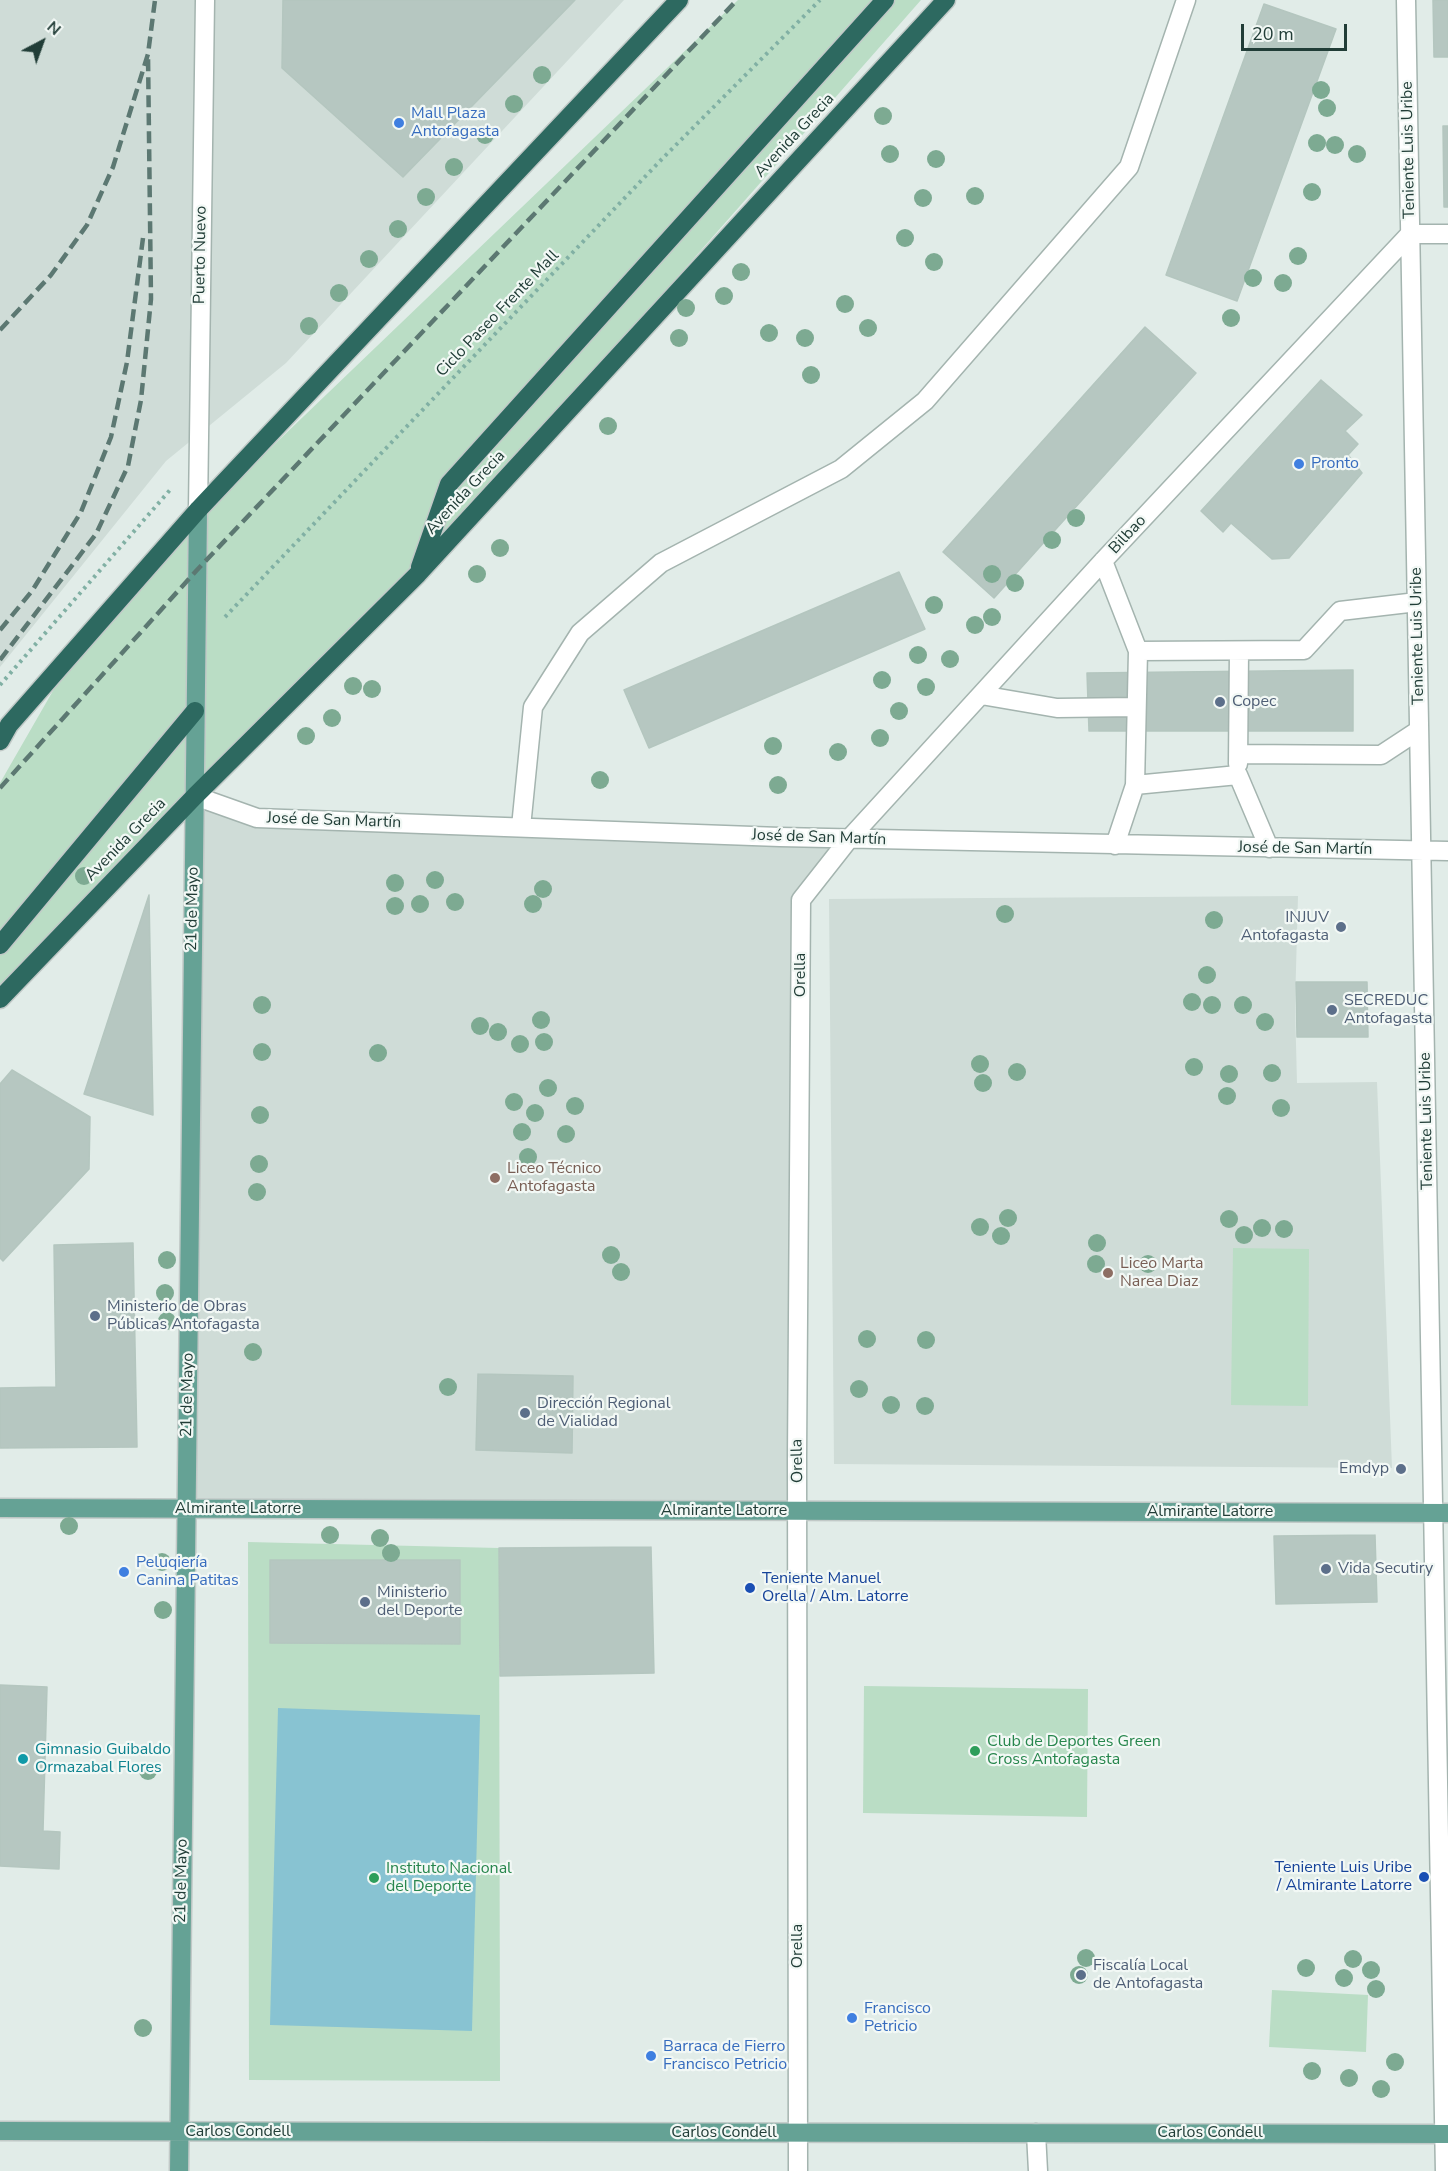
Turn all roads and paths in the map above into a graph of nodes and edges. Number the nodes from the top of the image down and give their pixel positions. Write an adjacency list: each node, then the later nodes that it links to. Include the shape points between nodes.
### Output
1 (205, 0): 10 (street, Puerto Nuevo)
2 (679, 0): 11 (highway)
3 (820, 0): 15 (path, Ciclo Paseo Frente Mall, via 660,161)
4 (885, 0): 13 (highway, via 448,484)
5 (946, 0): 13 (highway, Avenida Grecia)
6 (1186, 0): 28 (street, via 1129,167 925,402 841,469 661,563 580,633 533,707)
7 (1406, 0): 8 (street, Teniente Luis Uribe)
8 (1410, 234): 9 (street); 12 (street, Bilbao); 14 (street, Teniente Luis Uribe)
9 (1448, 234)
10 (199, 458): 11 (street, Puerto Nuevo); 18 (path)
11 (198, 510): 15 (main road, 21 de Mayo); 23 (highway, via 9,725)
12 (1103, 561): 16 (street); 19 (street, Bilbao)
13 (418, 574): 27 (highway, Avenida Grecia)
14 (1417, 602): 17 (street, via 1340,611 1304,650); 22 (street, Teniente Luis Uribe)
15 (196, 648): 21 (main road, 21 de Mayo)
16 (1138, 651): 17 (street); 20 (street)
17 (1239, 651): 24 (street)
18 (0, 685)
19 (981, 695): 20 (street, via 1057,708); 29 (street, Bilbao)
20 (1136, 707): 26 (street)
21 (195, 711): 27 (main road, 21 de Mayo); 34 (highway)
22 (1419, 730): 24 (street, via 1381,755); 32 (street, Teniente Luis Uribe)
23 (0, 741)
24 (1238, 754): 25 (street)
25 (1238, 775): 26 (street); 31 (street)
26 (1135, 785): 30 (street)
27 (195, 796): 28 (street, José de San Martín, via 257,818); 35 (highway, Avenida Grecia); 37 (main road, 21 de Mayo)
28 (521, 827): 29 (street, José de San Martín)
29 (849, 839): 30 (street, José de San Martín); 38 (street, Orella, via 801,900)
30 (1115, 844): 31 (street, José de San Martín)
31 (1269, 848): 32 (street, José de San Martín)
32 (1422, 851): 33 (street, José de San Martín); 39 (street, Teniente Luis Uribe)
33 (1448, 852)
34 (0, 945)
35 (0, 999)
36 (0, 1508): 37 (main road, Almirante Latorre)
37 (187, 1509): 38 (main road, Almirante Latorre); 41 (main road, 21 de Mayo)
38 (799, 1511): 39 (main road, Almirante Latorre); 42 (street, Orella)
39 (1441, 1513): 44 (street, Teniente Luis Uribe)
40 (0, 2131): 41 (main road, Carlos Condell)
41 (180, 2132): 42 (main road, Carlos Condell); 45 (main road, 21 de Mayo)
42 (798, 2133): 43 (main road, Carlos Condell); 46 (street, Orella)
43 (1036, 2133): 44 (main road, Carlos Condell); 47 (street)
44 (1446, 2134): 48 (street, Teniente Luis Uribe)
45 (179, 2171)
46 (798, 2171)
47 (1038, 2171)
48 (1445, 2171)

